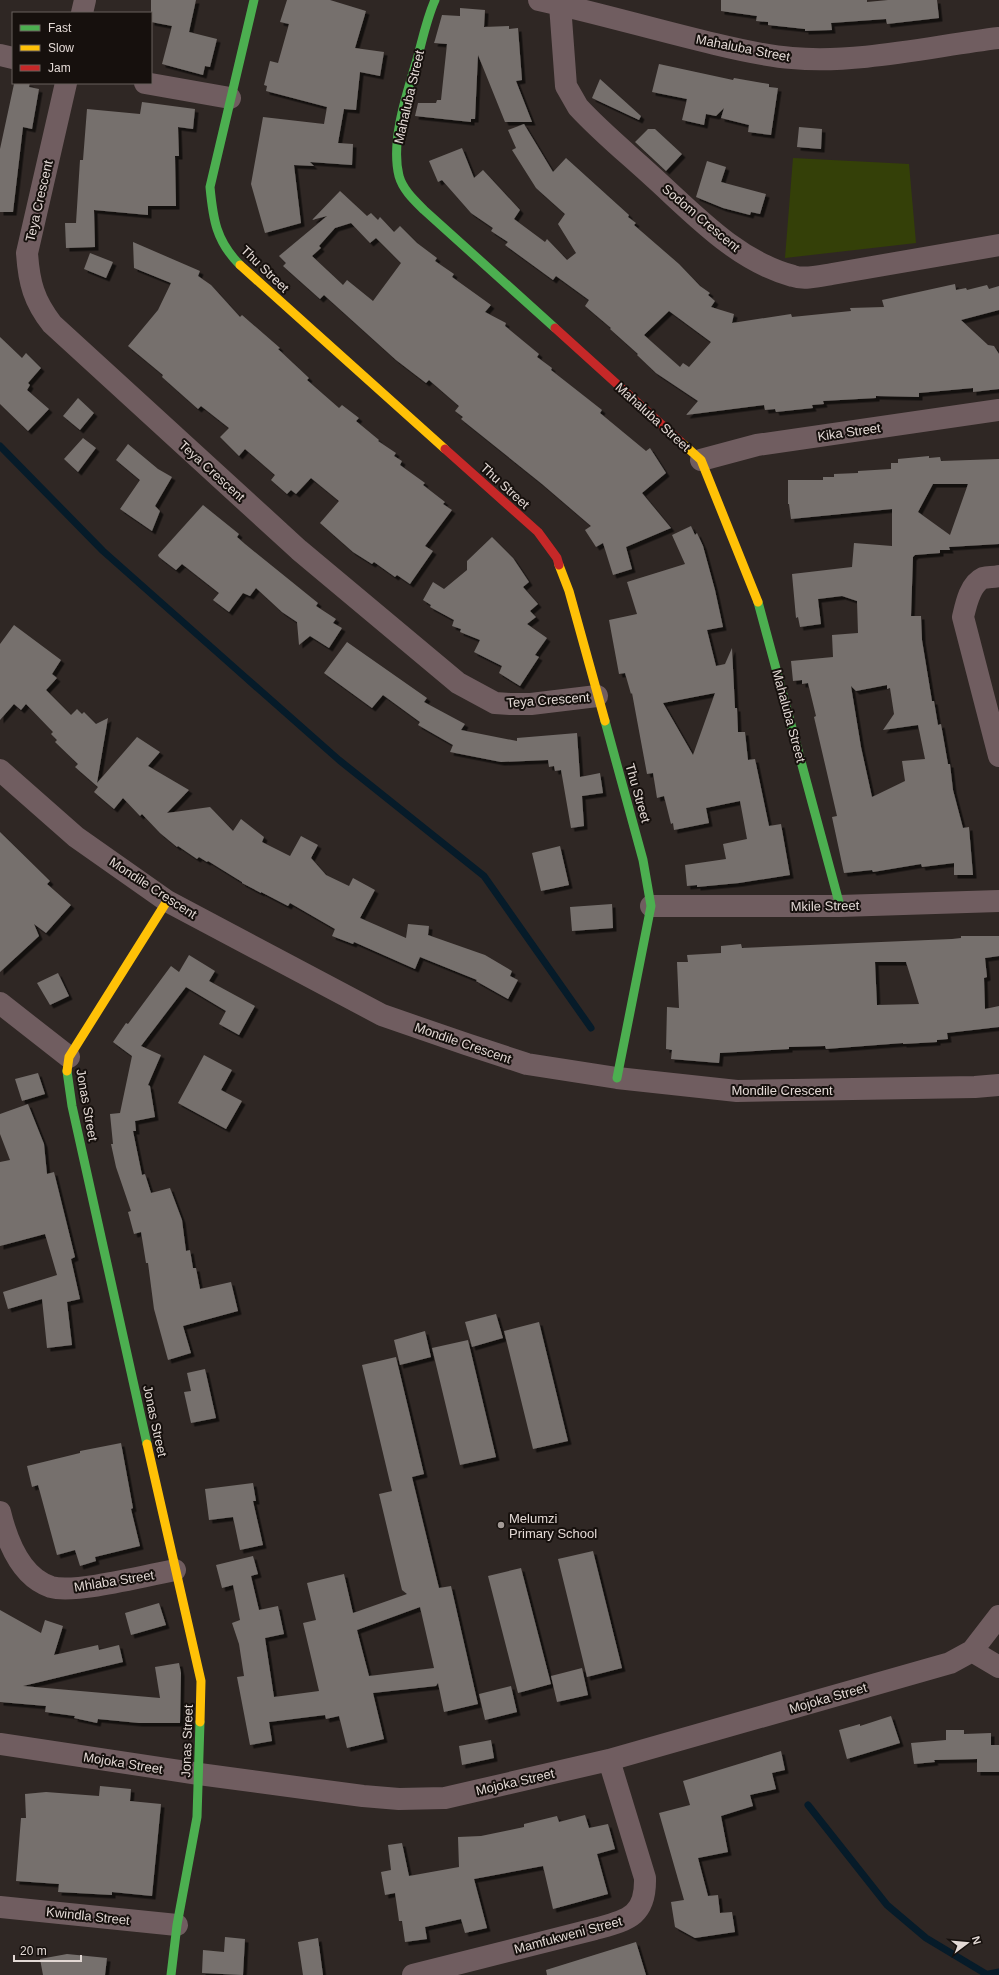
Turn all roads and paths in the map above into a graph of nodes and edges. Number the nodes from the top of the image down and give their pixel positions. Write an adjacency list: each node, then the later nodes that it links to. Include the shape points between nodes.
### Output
1 (85, 0): 6 (street)
2 (254, 0): 12 (street, Thu Street)
3 (435, 0): 15 (street, Mahaluba Street, via 427,21 399,136 398,171 404,189 424,210)
4 (539, 0): 5 (street, Mahaluba Street)
5 (560, 4): 7 (street, Mahaluba Street, via 698,40 750,52 792,58 858,57); 13 (street, Sodom Crescent, via 566,86 578,107 714,232 745,255 795,277 832,274)
6 (82, 12)
7 (999, 38)
8 (0, 55): 9 (street)
9 (12, 58)
10 (66, 84): 17 (street, Teya Crescent, via 27,253 28,276 33,292 41,310 52,324 299,550 458,683 495,703 531,704)
11 (151, 84): 12 (street)
12 (230, 98): 17 (street, Thu Street, via 210,187 212,209 221,242 257,282 538,532 557,558)
13 (999, 245)
14 (999, 410): 15 (street, Kika Street, via 757,445)
15 (701, 460): 23 (street, Mahaluba Street, via 756,593)
16 (999, 576): 18 (street, via 983,578 974,586 963,616)
17 (598, 696): 22 (street, Thu Street, via 643,860)
18 (999, 756)
19 (0, 770): 20 (street, Mondile Crescent, via 76,837)
20 (168, 901): 25 (street, Jonas Street); 26 (street, Mondile Crescent, via 382,1015 526,1064)
21 (999, 901): 23 (street, Mkile Street)
22 (651, 906): 23 (street, Mkile Street); 26 (street, Thu Street)
23 (840, 906)
24 (0, 1003): 25 (street)
25 (69, 1057): 29 (street, Jonas Street, via 68,1083 72,1106)
26 (617, 1078): 27 (street, Mondile Crescent, via 737,1092)
27 (999, 1085)
28 (0, 1512): 29 (street, Mhlaba Street, via 11,1547 20,1560 31,1575 53,1587 78,1588)
29 (175, 1570): 35 (street, Jonas Street, via 201,1681)
30 (999, 1616): 31 (street, Mojoka Street)
31 (972, 1651): 32 (street); 34 (street, Mojoka Street, via 950,1663)
32 (999, 1667)
33 (0, 1744): 35 (street, Mojoka Street)
34 (609, 1760): 35 (street, Mojoka Street, via 464,1794 425,1799 363,1796); 39 (street, Mamfukweni Street, via 645,1878 645,1892 639,1910 622,1921)
35 (199, 1774): 37 (street, Jonas Street, via 197,1817)
36 (0, 1907): 37 (street, Kwindla Street)
37 (177, 1925): 38 (street, Jonas Street)
38 (170, 1975)
39 (413, 1975)

